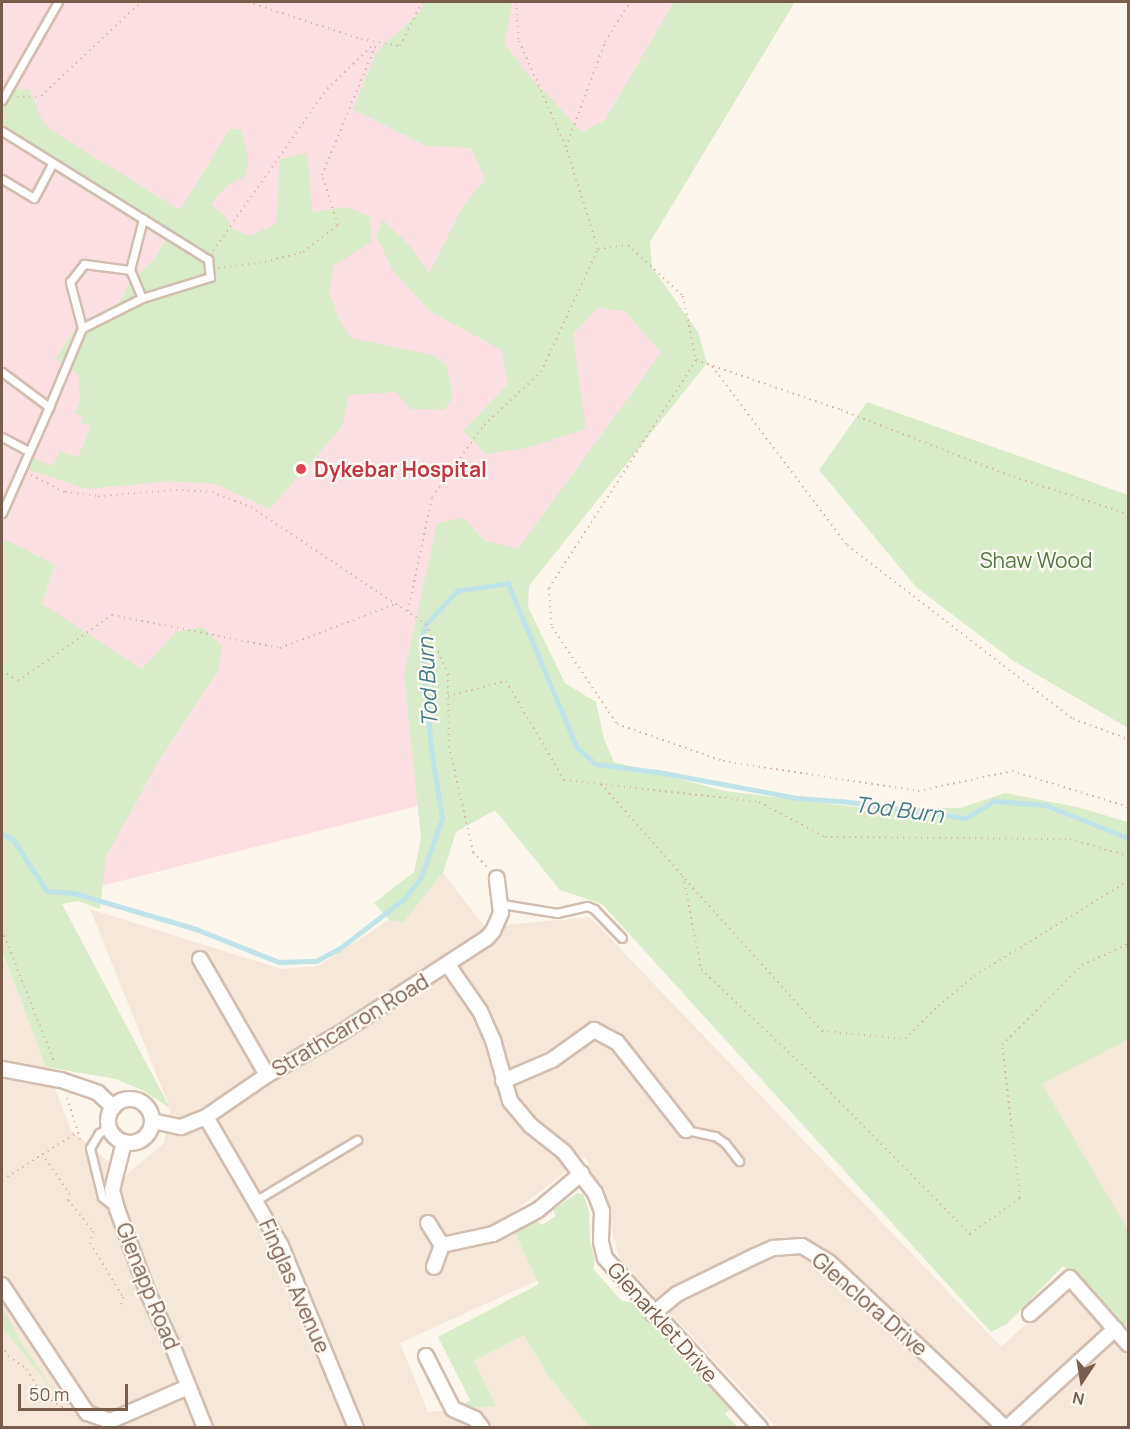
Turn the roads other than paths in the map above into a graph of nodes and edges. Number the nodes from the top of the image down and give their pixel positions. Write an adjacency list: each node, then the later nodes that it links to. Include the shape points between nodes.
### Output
1 (58, 2): 2 (lane)
2 (2, 99)
3 (3, 135): 4 (lane)
4 (53, 163): 5 (lane, via 34,198); 6 (lane)
5 (2, 179)
6 (142, 219): 7 (lane); 8 (lane, via 208,259 210,277)
7 (130, 270): 8 (lane); 9 (lane, via 84,264 70,282)
8 (142, 298): 9 (lane)
9 (82, 328): 11 (lane)
10 (2, 372): 11 (lane)
11 (49, 406): 13 (lane)
12 (2, 437): 13 (lane)
13 (28, 452): 14 (lane)
14 (2, 513)
15 (497, 878): 16 (street)
16 (502, 904): 17 (lane, via 556,913 587,906); 19 (street, Strathcarron Road, via 493,931)
17 (622, 938)
18 (200, 959): 21 (street)
19 (448, 965): 21 (street, Strathcarron Road); 22 (street, Glenarklet Drive, via 480,1011 493,1040)
20 (2, 1069): 23 (street, via 61,1080 98,1094)
21 (267, 1075): 24 (street, Strathcarron Road)
22 (503, 1081): 27 (street, via 552,1060 594,1030 617,1042); 31 (street, Glenarklet Drive, via 510,1101)
23 (113, 1107): 25 (street, via 127,1099 140,1101 150,1111); 26 (street)
24 (206, 1117): 25 (street, Strathcarron Road, via 181,1127); 32 (street, Finglas Avenue)
25 (152, 1121): 29 (street, via 146,1137)
26 (109, 1127): 29 (street); 33 (lane, via 99,1133 90,1148 102,1197)
27 (686, 1130): 30 (lane, via 715,1136)
28 (357, 1140): 32 (lane)
29 (124, 1142): 33 (street, Glenapp Road, via 112,1190)
30 (739, 1161)
31 (582, 1173): 35 (street, via 538,1210 493,1234); 38 (street, Glenarklet Drive, via 602,1211 605,1258)
32 (255, 1201): 45 (street, Finglas Avenue, via 281,1246)
33 (117, 1209): 43 (street, Glenapp Road)
34 (428, 1223): 35 (street)
35 (442, 1245): 36 (street)
36 (434, 1267)
37 (2, 1285): 43 (street, via 87,1413 110,1420)
38 (653, 1314): 47 (street, Glenarklet Drive); 48 (street, Glenclora Drive, via 676,1294 755,1256 773,1248 802,1246 829,1262)
39 (1030, 1314): 40 (street, via 1070,1278)
40 (1115, 1329): 41 (street); 48 (street)
41 (1128, 1344)
42 (426, 1356): 46 (street, via 453,1409 475,1419)
43 (188, 1387): 44 (street, Glenapp Road)
44 (205, 1428)
45 (356, 1428)
46 (482, 1428)
47 (760, 1428)
48 (1006, 1428)

